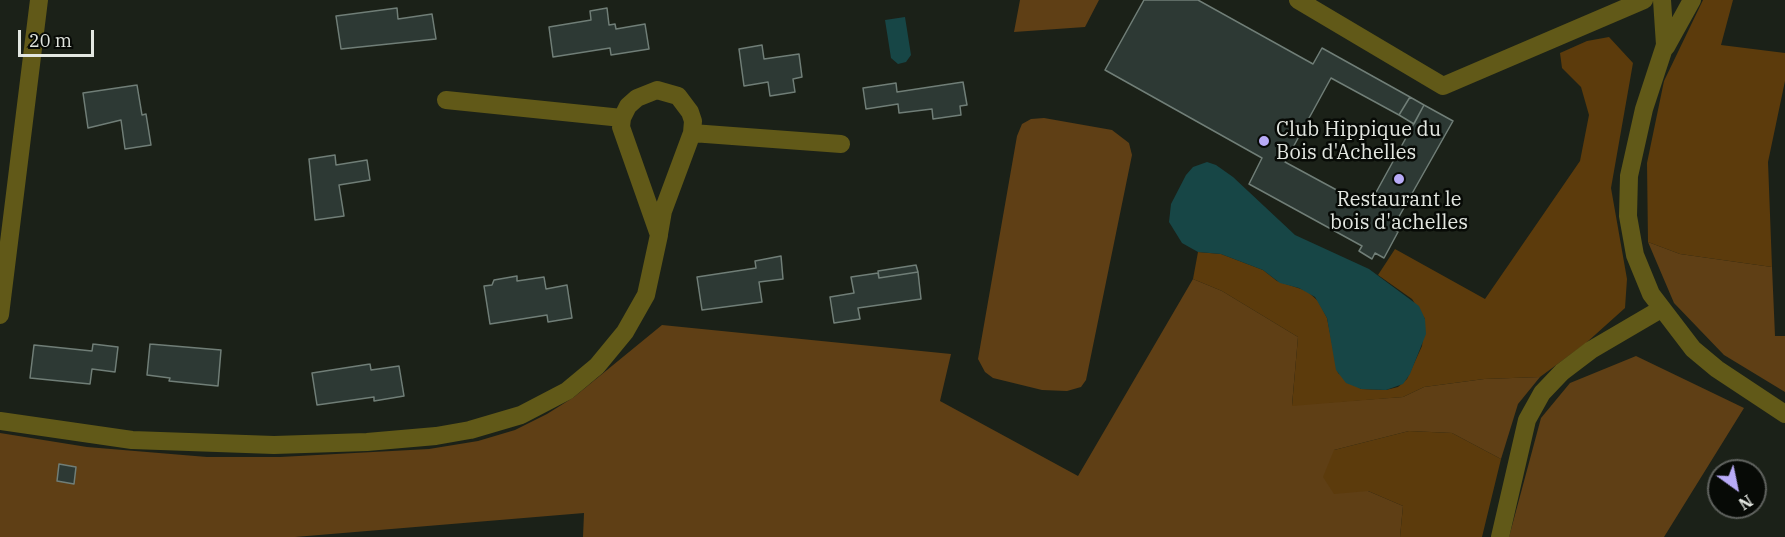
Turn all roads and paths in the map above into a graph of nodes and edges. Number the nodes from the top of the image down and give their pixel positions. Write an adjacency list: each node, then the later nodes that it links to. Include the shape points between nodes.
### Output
1 (39, 0): 13 (street)
2 (1298, 0): 3 (street, via 1443,86)
3 (1644, 0)
4 (1662, 0): 6 (street, via 1666,37)
5 (1692, 0): 6 (street)
6 (1663, 54): 12 (street, via 1637,132 1627,194 1635,255)
7 (447, 100): 8 (street)
8 (622, 118): 9 (street, via 628,106 646,92 669,91 690,112); 11 (street, via 625,143)
9 (692, 133): 10 (street); 11 (street, via 663,211)
10 (841, 144)
11 (659, 235): 15 (street, via 646,295 611,350 567,391 529,412 496,423 436,436 378,442 227,445 132,440)
12 (1661, 309): 14 (street, via 1705,360); 16 (street, via 1590,350 1542,393 1527,420)
13 (0, 315)
14 (1785, 414)
15 (0, 421)
16 (1500, 537)

